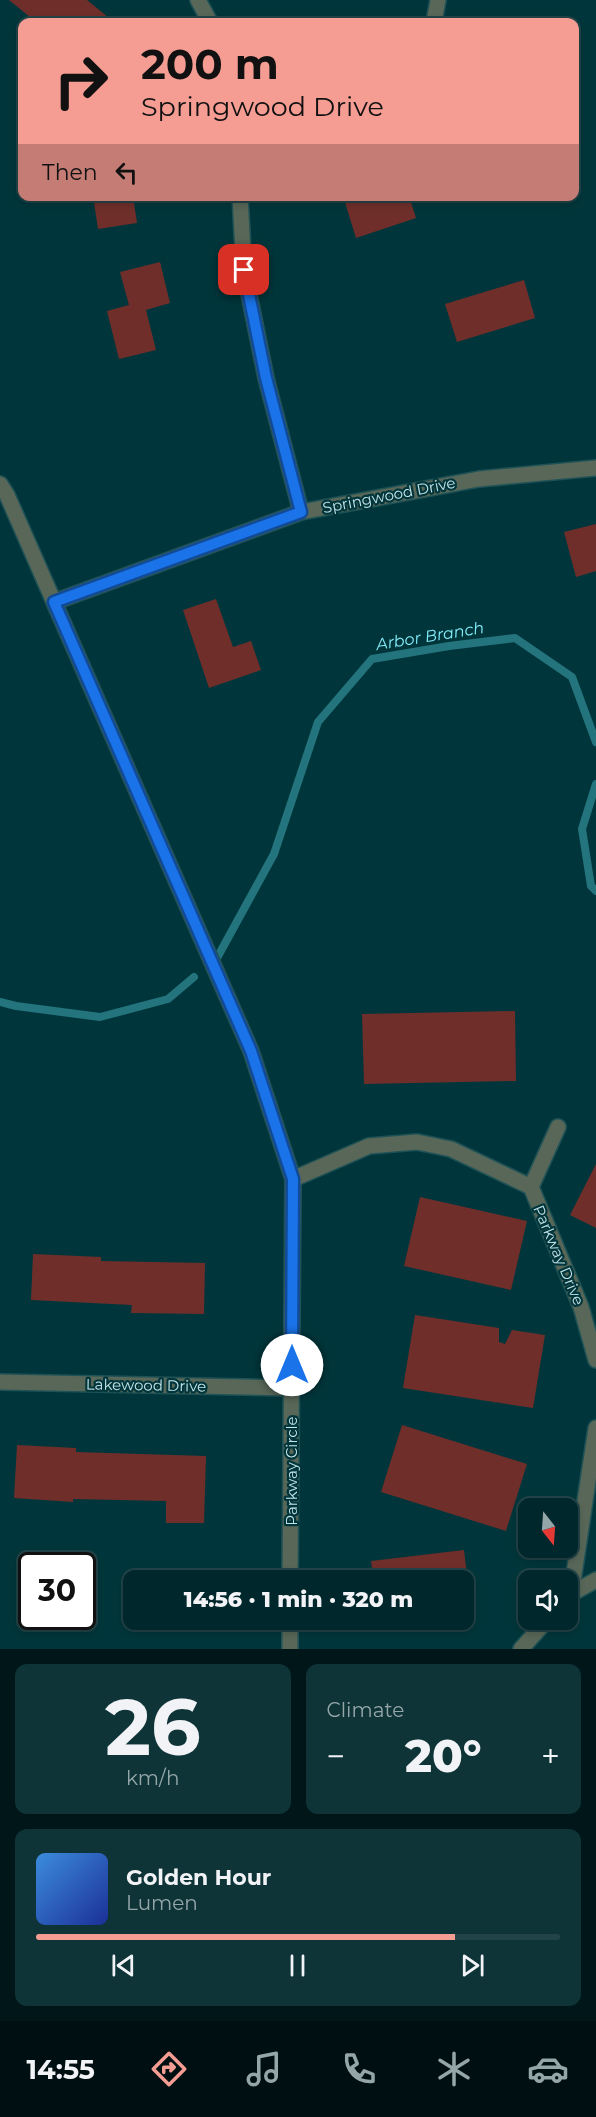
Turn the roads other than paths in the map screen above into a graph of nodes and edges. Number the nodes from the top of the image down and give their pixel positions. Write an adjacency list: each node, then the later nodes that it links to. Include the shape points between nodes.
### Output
1 (198, 0): 3 (street)
2 (438, 0): 4 (street)
3 (208, 18)
4 (435, 18)
5 (240, 201): 8 (street, via 244,270 266,378)
6 (596, 468): 8 (street, Springwood Drive, via 479,479)
7 (0, 484): 9 (street, Parkway Circle)
8 (301, 512): 9 (street, Springwood Drive)
9 (54, 602): 11 (street, Parkway Circle, via 251,1051)
10 (558, 1127): 12 (street)
11 (293, 1179): 12 (street, Parkway Drive, via 369,1146 417,1142 451,1149); 15 (street, Parkway Circle)
12 (531, 1187): 13 (street, Parkway Drive, via 581,1306)
13 (596, 1360)
14 (0, 1382): 15 (street, Lakewood Drive)
15 (291, 1388): 17 (street, Parkway Circle)
16 (596, 1428): 18 (street)
17 (290, 1570)
18 (573, 1570)
19 (596, 1580): 20 (street)
20 (578, 1591)
21 (290, 1630): 23 (street)
22 (538, 1630): 24 (street)
23 (290, 1649)
24 (520, 1649)

